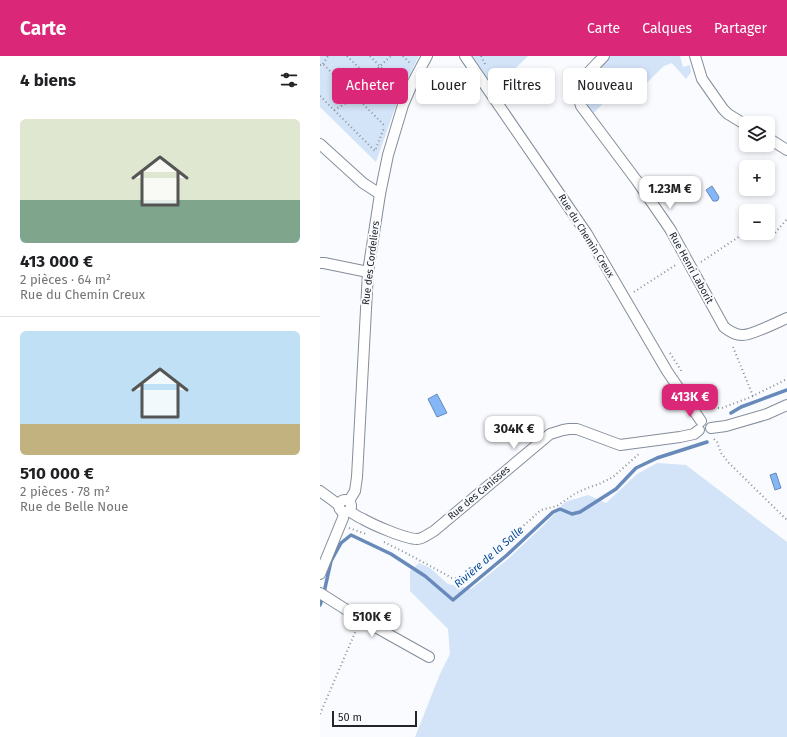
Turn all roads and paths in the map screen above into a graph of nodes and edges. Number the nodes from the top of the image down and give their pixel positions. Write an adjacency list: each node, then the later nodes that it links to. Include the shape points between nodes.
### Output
1 (328, 56): 10 (path)
2 (347, 56): 12 (path)
3 (370, 56): 11 (path)
4 (391, 56): 11 (path)
5 (403, 56): 13 (path, via 411,64)
6 (427, 56): 25 (street, Rue des Cordeliers, via 403,105 388,154)
7 (465, 56): 40 (street, Rue du Chemin Creux, via 587,234 667,371)
8 (604, 56): 34 (street, Rue Henri Laborit, via 581,82 578,98 581,106 670,229 724,327 732,333 749,334)
9 (694, 56): 20 (street, via 702,79 723,109)
10 (321, 64): 14 (path)
11 (380, 66)
12 (360, 68)
13 (408, 69)
14 (332, 74)
15 (320, 96): 18 (path)
16 (345, 104): 18 (path)
17 (364, 104): 21 (path)
18 (334, 110): 21 (path, via 375,151)
19 (387, 120): 21 (path)
20 (739, 121)
21 (385, 126)
22 (775, 142): 24 (street)
23 (320, 144): 25 (street, via 363,183)
24 (787, 150)
25 (380, 194): 32 (street, Rue des Cordeliers)
26 (787, 219): 27 (path)
27 (775, 233)
28 (739, 237): 30 (path)
29 (320, 263): 32 (street)
30 (698, 265)
31 (680, 268): 33 (path, via 677,264)
32 (368, 272): 43 (street, Rue des Cordeliers, via 357,477 355,491)
33 (634, 292)
34 (787, 318)
35 (733, 347): 37 (path)
36 (787, 379): 37 (path)
37 (753, 396): 39 (path, via 722,408)
38 (787, 405): 40 (street, via 726,426)
39 (708, 407)
40 (704, 428): 43 (street, Rue des Canisses, via 694,434 680,437 620,445 577,429 569,428 550,434 434,531 418,539 403,536 362,519); 44 (path, via 717,442 729,463)
41 (640, 453): 47 (path, via 613,477 576,493 557,506 541,510 465,576 452,578)
42 (320, 490): 43 (street)
43 (345, 507): 45 (street, Rue des Cordeliers)
44 (787, 520)
45 (340, 526): 46 (path); 48 (street, Rue des Cordeliers)
46 (367, 534)
47 (381, 540)
48 (320, 574)
49 (323, 596): 50 (street)
50 (361, 619): 51 (street); 52 (path)
51 (429, 657)
52 (320, 714)

